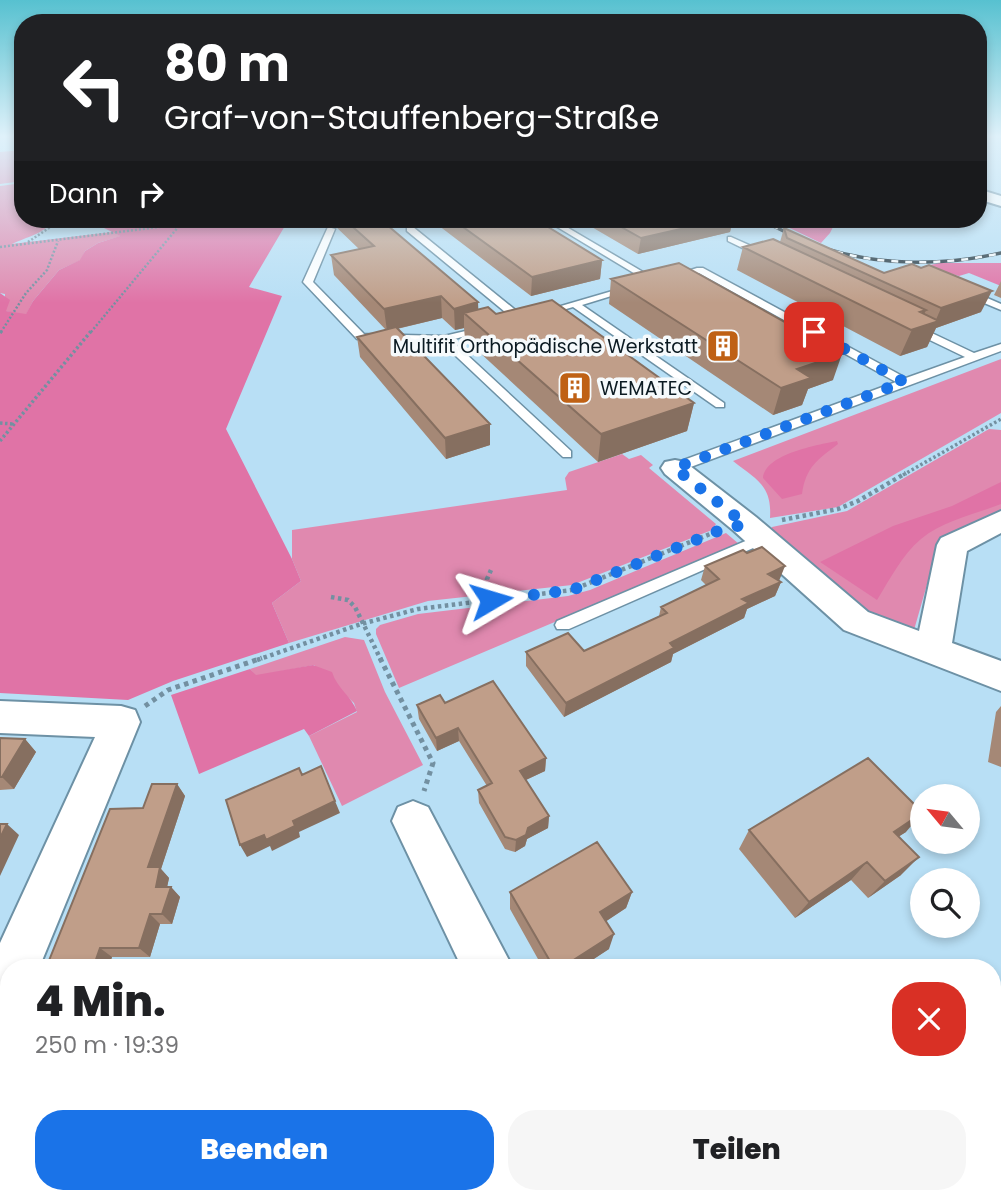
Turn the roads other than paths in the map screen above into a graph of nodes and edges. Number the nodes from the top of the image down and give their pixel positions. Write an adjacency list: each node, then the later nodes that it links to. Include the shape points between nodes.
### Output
1 (563, 228): 6 (lane)
2 (331, 229): 14 (lane, via 308,282 361,337)
3 (411, 229): 10 (lane)
4 (731, 239): 5 (lane)
5 (779, 262)
6 (655, 282): 8 (lane); 17 (lane, via 700,270)
7 (956, 288): 9 (lane)
8 (575, 304): 10 (lane); 18 (lane)
9 (1001, 307)
10 (520, 319): 11 (lane)
11 (508, 322)
12 (901, 322): 16 (lane)
13 (495, 325): 14 (lane)
14 (444, 339): 19 (lane)
15 (1001, 347): 16 (lane)
16 (974, 357): 17 (lane)
17 (904, 382): 20 (lane)
18 (720, 405)
19 (567, 454)
20 (675, 468): 22 (street)
21 (1001, 521): 24 (street, via 952,545)
22 (753, 531): 23 (lane); 24 (street, via 856,621)
23 (563, 625)
24 (933, 650): 25 (street)
25 (1001, 676)
26 (0, 717): 28 (street, via 121,722)
27 (414, 821): 29 (street)
28 (18, 959)
29 (483, 959)

